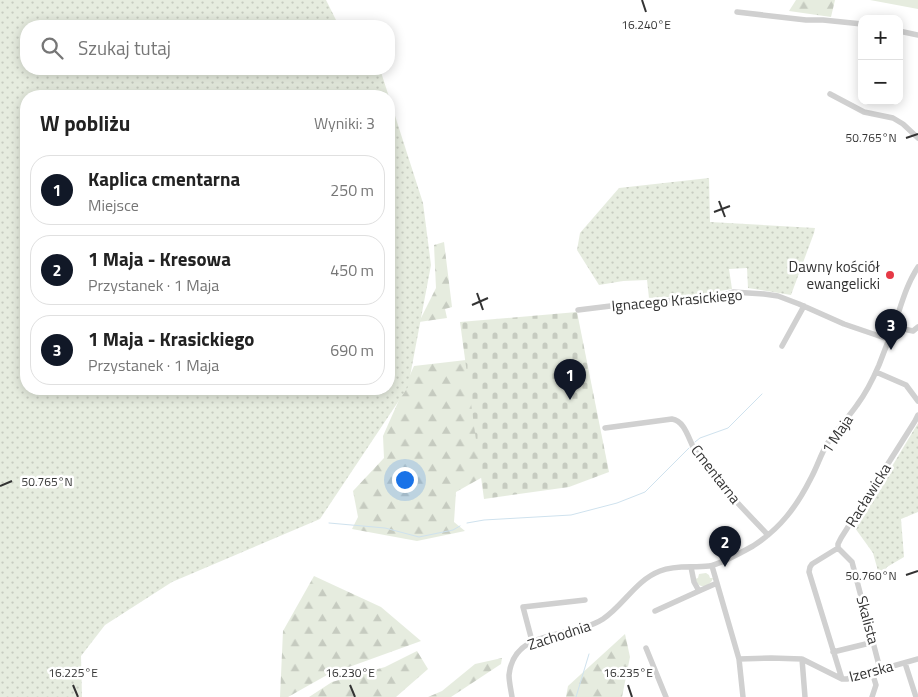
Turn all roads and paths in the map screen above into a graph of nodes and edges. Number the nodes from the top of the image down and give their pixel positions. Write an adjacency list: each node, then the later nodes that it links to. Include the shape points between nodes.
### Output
1 (737, 12): 2 (street)
2 (858, 24)
3 (903, 32): 4 (street)
4 (918, 35)
5 (830, 94): 6 (street, via 864,112 900,121)
6 (918, 138)
7 (918, 267): 10 (street, 1 Maja)
8 (804, 306): 9 (street, Ignacego Krasickiego, via 778,296 733,292 716,298); 12 (street, Ignacego Krasickiego); 13 (street)
9 (578, 310)
10 (894, 327): 11 (street, via 913,331); 12 (street, 1 Maja)
11 (918, 327)
12 (888, 339): 14 (street, 1 Maja)
13 (782, 346)
14 (876, 372): 15 (street, via 906,385); 18 (street, 1 Maja, via 860,401 826,445 799,500)
15 (918, 401)
16 (918, 415): 19 (street, Racławicka, via 841,538)
17 (605, 428): 18 (street, Cmentarna, via 672,419 681,423 700,458)
18 (768, 536): 20 (street, 1 Maja)
19 (838, 548): 27 (street, Skalista, via 852,562); 29 (street, via 812,564 809,572)
20 (712, 566): 21 (street, Zachodnia); 22 (street)
21 (691, 567): 23 (street); 26 (street, Zachodnia, via 670,568 650,576 597,622)
22 (716, 583): 23 (street); 30 (street)
23 (700, 591): 25 (street)
24 (585, 600): 26 (street, via 523,607)
25 (655, 611)
26 (532, 641): 37 (street, Zachodnia, via 522,647 512,661 509,676)
27 (874, 642): 29 (street); 34 (street, Skalista)
28 (646, 648): 38 (street)
29 (833, 652): 36 (street)
30 (738, 659): 31 (street, Izerska); 39 (street)
31 (802, 659): 36 (street, Izerska); 40 (street)
32 (918, 659): 33 (street, Izerska)
33 (905, 662): 34 (street, Izerska); 42 (street)
34 (880, 669): 35 (street, Izerska)
35 (872, 672): 36 (street, Izerska); 41 (street, via 876,685)
36 (842, 679)
37 (512, 697)
38 (666, 697)
39 (743, 697)
40 (804, 697)
41 (872, 697)
42 (916, 697)

